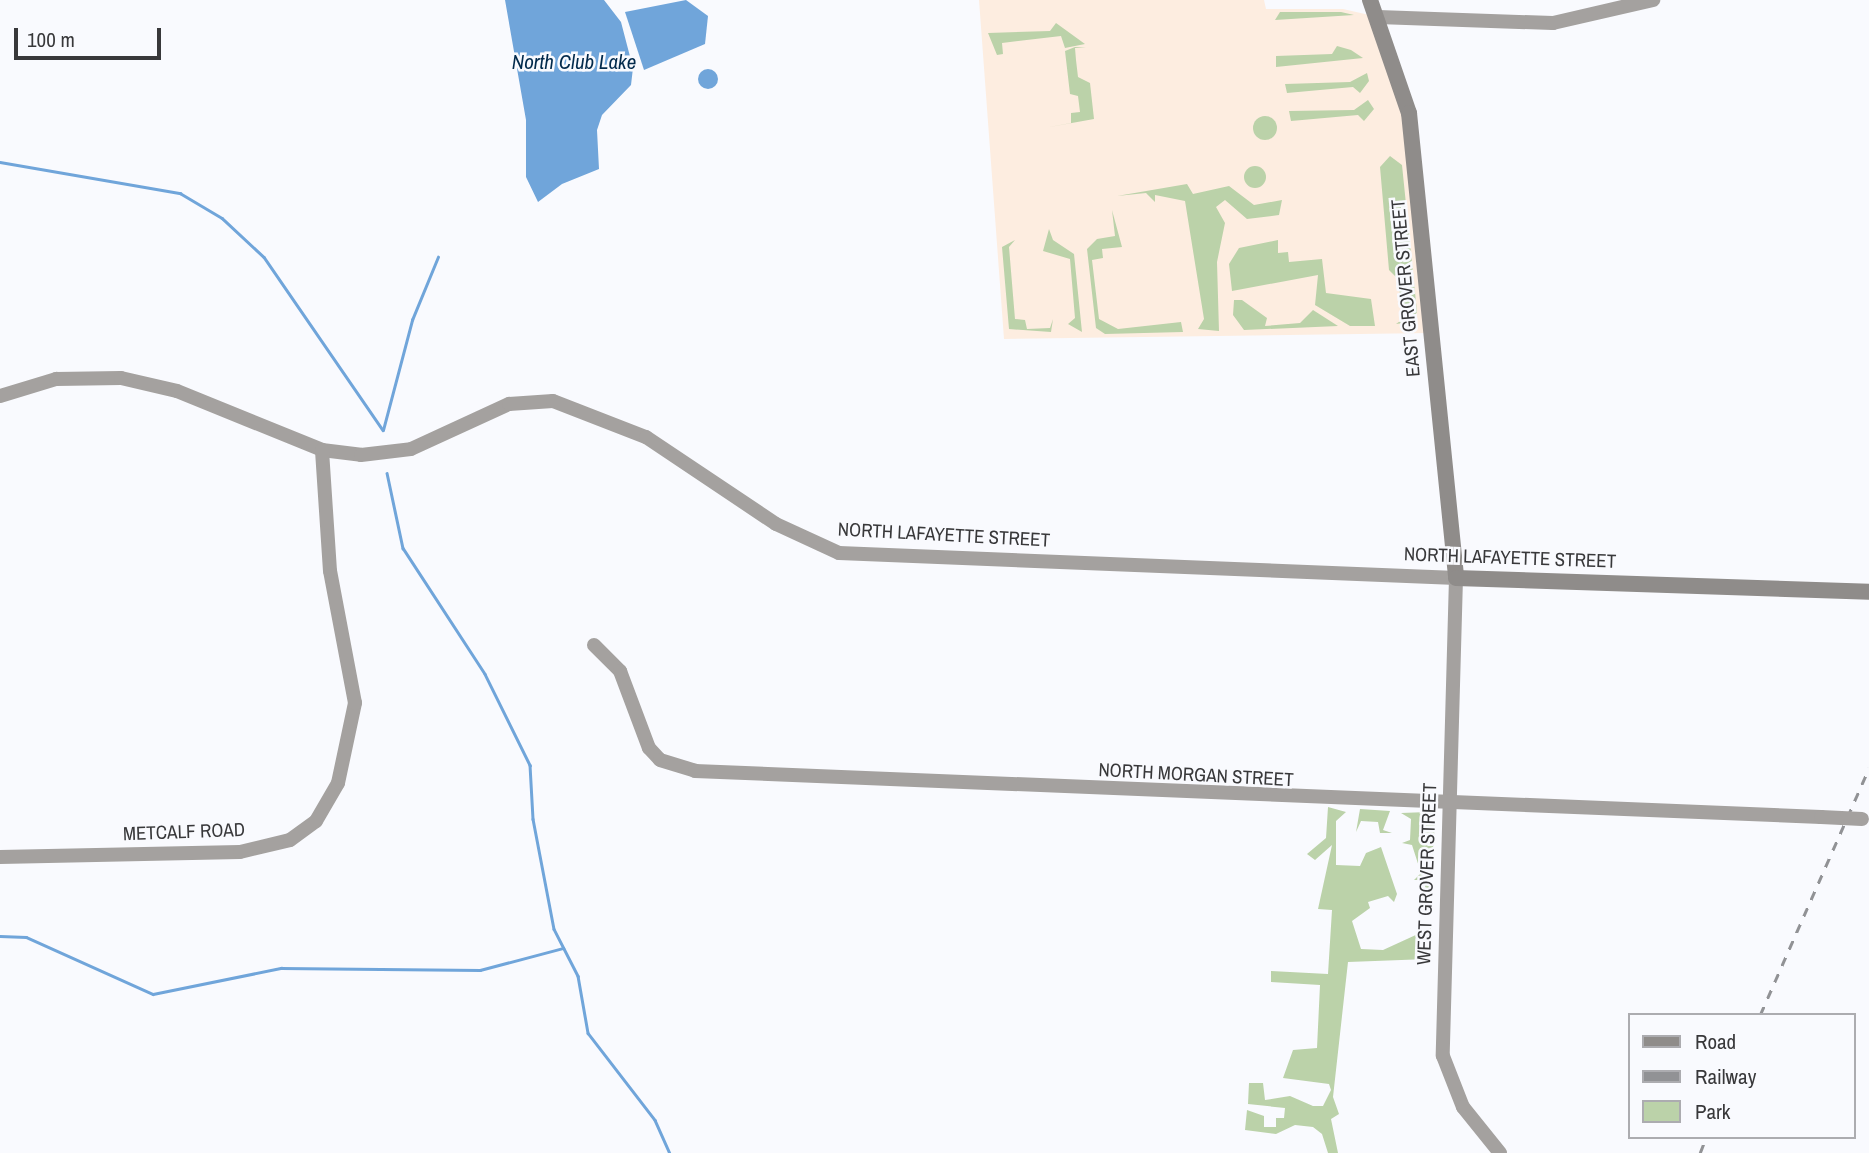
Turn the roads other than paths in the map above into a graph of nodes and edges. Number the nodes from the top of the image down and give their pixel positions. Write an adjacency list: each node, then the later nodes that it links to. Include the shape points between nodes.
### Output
1 (1370, 0): 3 (main road, EAST GROVER STREET)
2 (1653, 0): 3 (street, via 1539,24)
3 (1378, 18): 6 (main road, EAST GROVER STREET, via 1399,74 1415,151)
4 (0, 396): 5 (street, NORTH LAFAYETTE STREET, via 56,379 130,380 177,391)
5 (322, 450): 6 (street, NORTH LAFAYETTE STREET, via 397,452 498,407 552,401 646,437 786,530 839,553); 11 (street, METCALF ROAD, via 330,571 355,703 338,783 316,821 290,840 240,852)
6 (1455, 578): 7 (main road, NORTH LAFAYETTE STREET); 9 (street, WEST GROVER STREET)
7 (1869, 592)
8 (594, 645): 9 (street, NORTH MORGAN STREET, via 620,670 649,748 660,760 695,771)
9 (1448, 806): 10 (street, NORTH MORGAN STREET, bridge); 12 (street, WEST GROVER STREET, via 1443,1056 1463,1107)
10 (1865, 819)
11 (0, 857)
12 (1500, 1153)

